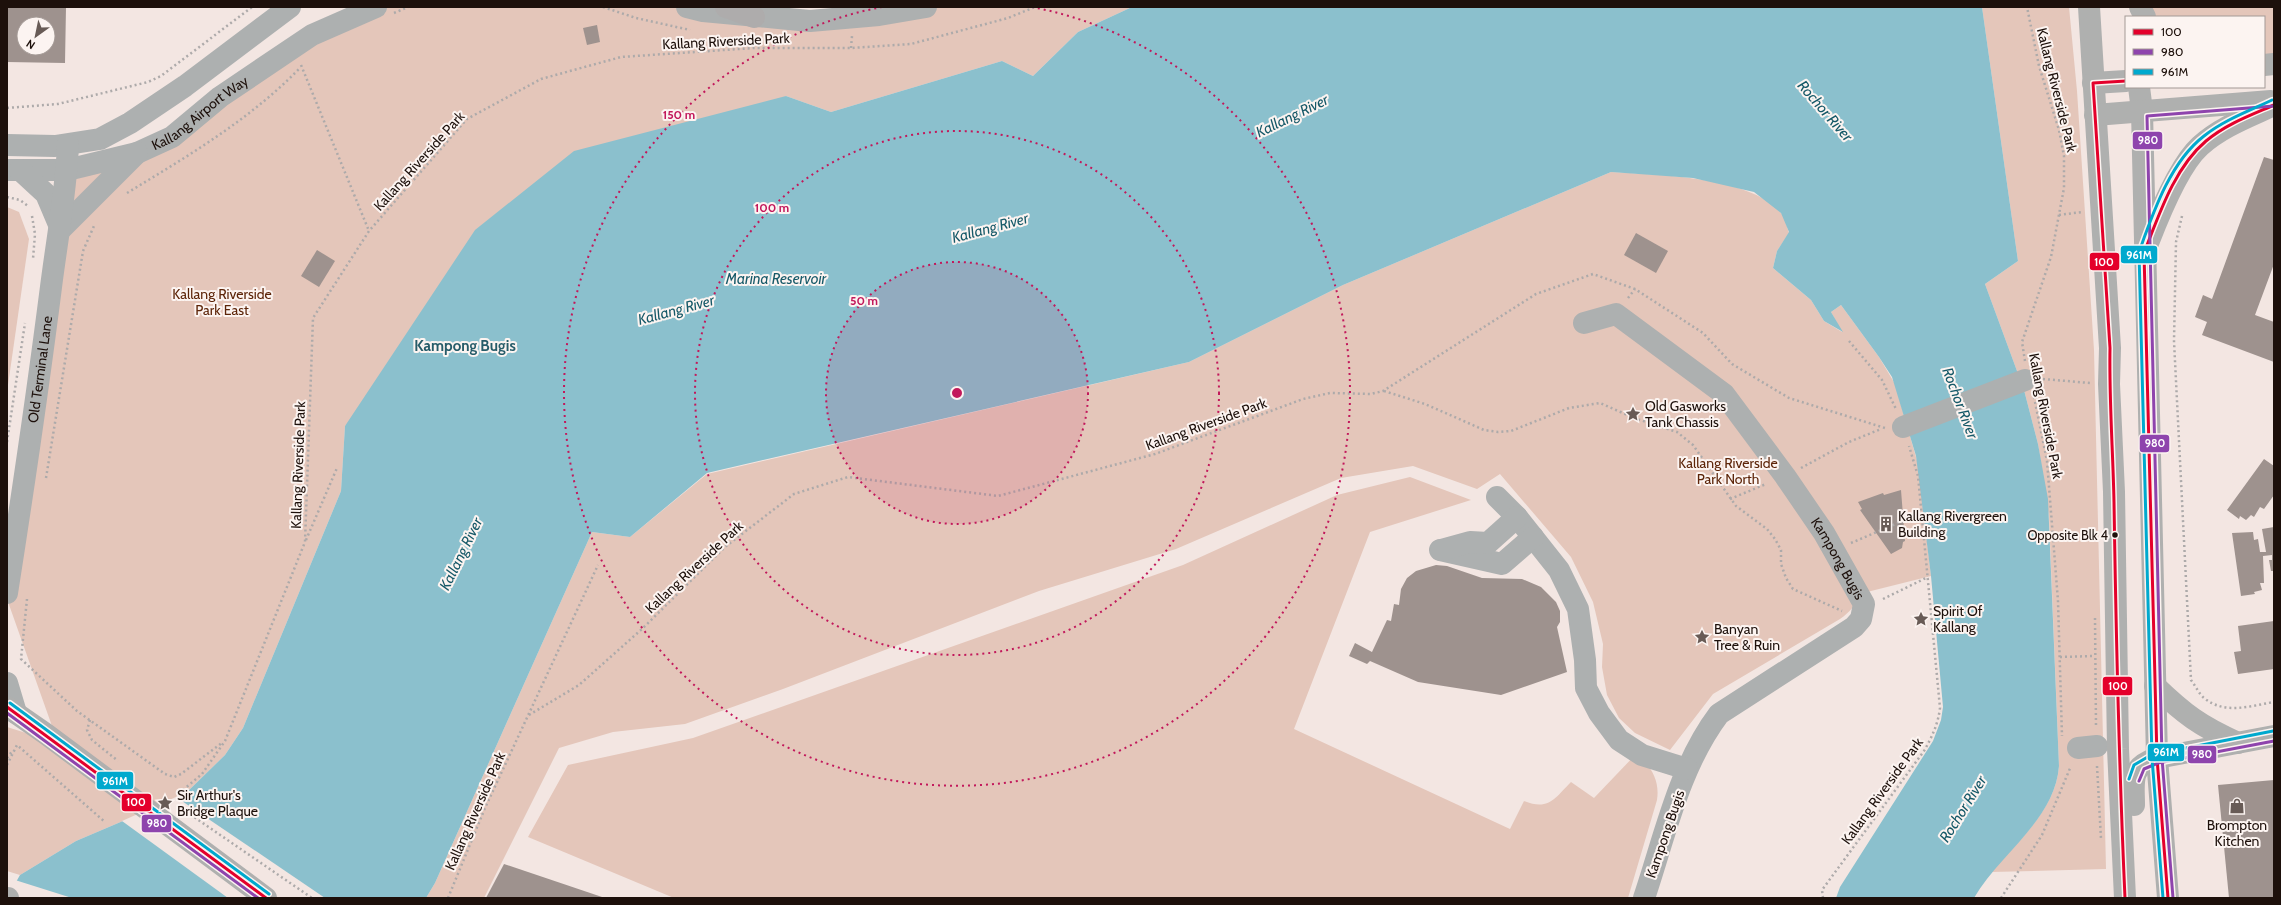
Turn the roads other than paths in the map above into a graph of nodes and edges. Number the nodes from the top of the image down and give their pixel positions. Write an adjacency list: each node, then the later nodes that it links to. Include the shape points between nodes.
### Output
1 (290, 7): 17 (street, via 185,86 130,123 100,139)
2 (687, 7): 9 (street)
3 (726, 7): 9 (highway)
4 (926, 7): 9 (street, via 879,15 810,21)
5 (2089, 7): 11 (main road)
6 (2140, 7): 8 (main road)
7 (382, 11): 18 (street, Kallang Airport Way, via 312,35 300,59 220,97 172,137)
8 (2144, 16)
9 (754, 17)
10 (2125, 81): 11 (main road)
11 (2093, 82): 15 (main road)
12 (2139, 88): 14 (main road)
13 (2265, 99): 14 (main road); 22 (main road, via 2199,147 2179,176 2159,215)
14 (2142, 111): 15 (main road); 22 (main road)
15 (2095, 115): 39 (main road, via 2110,348 2118,749)
16 (7, 145): 17 (street)
17 (68, 145): 20 (street, Old Terminal Lane)
18 (137, 153): 20 (street, Kallang Airport Way); 21 (street)
19 (13, 170): 20 (street, Kallang Airport Way); 21 (street, via 46,194)
20 (67, 170): 21 (street, Old Terminal Lane)
21 (60, 230): 29 (street, Old Terminal Lane, via 33,427)
22 (2144, 253): 31 (main road)
23 (1584, 322): 36 (street, Kampong Bugis, via 1616,314 1718,388 1785,476 1863,599 1863,613 1854,627 1718,714 1706,730)
24 (2028, 379): 25 (street)
25 (1904, 427)
26 (1497, 497): 27 (street)
27 (1517, 517): 28 (street); 28 (street, via 1488,543 1470,542 1440,550 1502,564)
28 (1533, 537): 36 (street, via 1559,570 1578,609 1586,688 1599,713 1619,740 1642,755)
29 (17, 594)
30 (7, 683): 32 (street)
31 (2155, 686): 34 (main road, via 2187,716 2208,730); 35 (main road)
32 (11, 710): 37 (main road)
33 (2274, 736): 34 (main road)
34 (2238, 743): 35 (main road)
35 (2157, 758): 40 (main road, via 2143,762 2135,773); 41 (main road)
36 (1687, 770): 38 (street, Kampong Bugis)
37 (266, 898)
38 (1644, 898)
39 (2125, 898)
40 (2138, 898)
41 (2168, 898)

